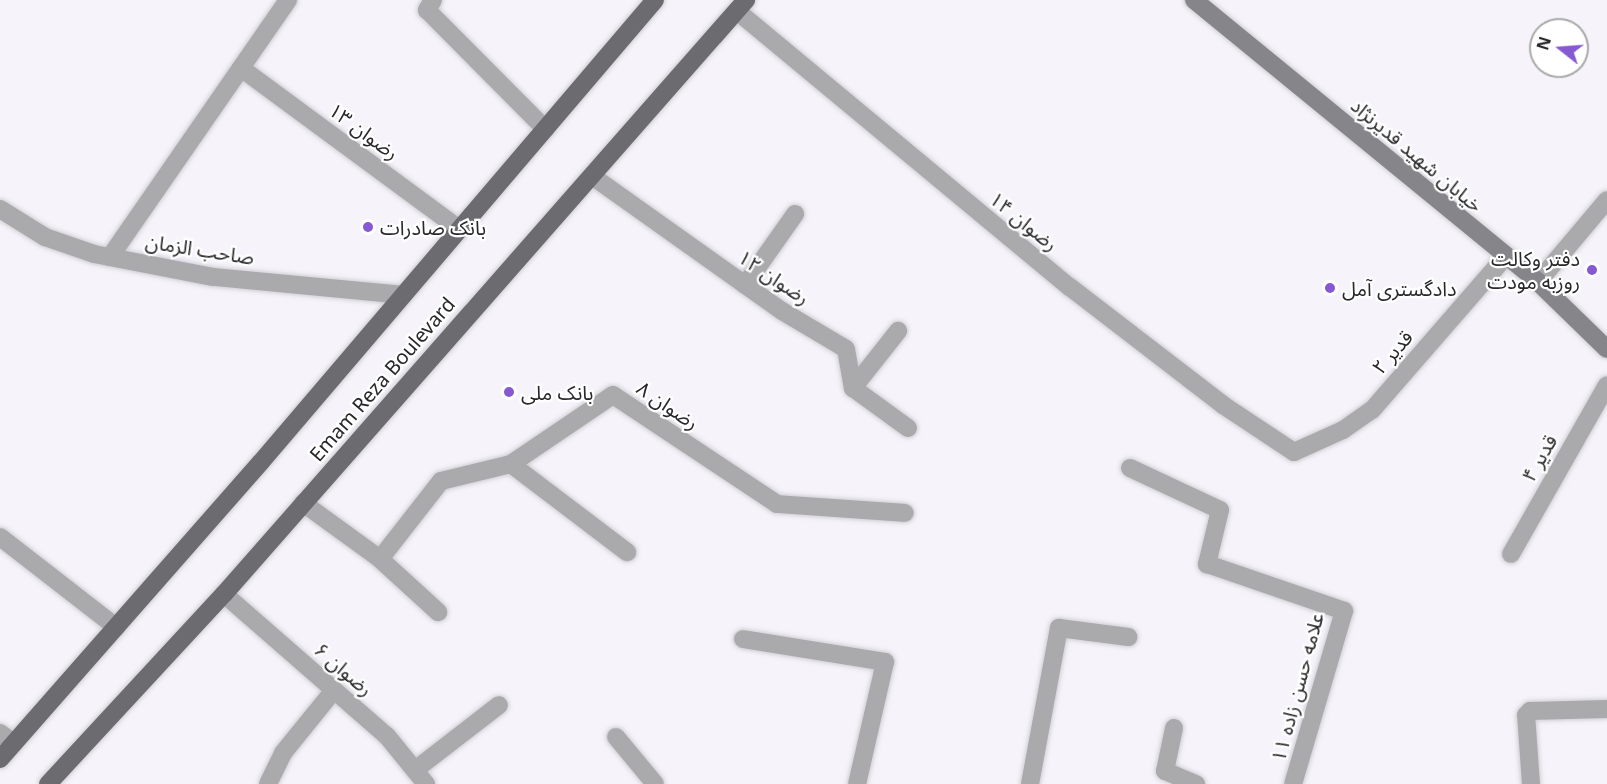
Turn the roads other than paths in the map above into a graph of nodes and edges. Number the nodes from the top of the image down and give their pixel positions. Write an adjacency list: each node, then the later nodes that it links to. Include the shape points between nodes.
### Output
1 (288, 0): 6 (street)
2 (433, 0): 7 (street, via 427,10)
3 (655, 0): 7 (main road, Emam Reza Boulevard)
4 (1194, 0): 14 (street, خيابان شهيد قديرنژاد)
5 (741, 6): 8 (main road, Emam Reza Boulevard); 23 (street, رضوان ۱۴, via 1070,287 1223,405)
6 (241, 68): 12 (street, رضوان ۱۳); 13 (street)
7 (545, 129): 12 (main road, Emam Reza Boulevard)
8 (592, 176): 16 (street, رضوان ۱۲); 26 (main road, Emam Reza Boulevard)
9 (1607, 200): 15 (street)
10 (0, 209): 13 (street, صاحب الزمان, via 45,237)
11 (795, 214): 16 (street)
12 (459, 229): 17 (main road, Emam Reza Boulevard)
13 (110, 257): 17 (street, صاحب الزمان, via 214,277)
14 (1505, 257): 15 (street, خيابان شهيد قديرنژاد); 23 (street, قدیر ۲, via 1372,410 1343,430)
15 (1538, 282): 19 (street, خيابان شهيد قديرنژاد)
16 (745, 285): 21 (street, رضوان ۱۲, via 846,349)
17 (403, 295): 34 (main road, Emam Reza Boulevard)
18 (898, 332): 21 (street)
19 (1607, 349)
20 (1607, 385): 30 (street, قدیر ۴)
21 (853, 388): 22 (street)
22 (908, 428)
23 (1294, 452)
24 (511, 464): 27 (street, رضوان ۸, via 613,395 777,504); 29 (street); 31 (street, رضوان ۸, via 441,481)
25 (1130, 468): 51 (street, علامه حسن زاده ۱۱, via 1220,510 1207,564 1344,612)
26 (303, 503): 31 (street); 32 (main road, Emam Reza Boulevard)
27 (905, 513)
28 (0, 537): 34 (street)
29 (627, 552)
30 (1511, 554)
31 (380, 559): 33 (street)
32 (224, 594): 37 (street, رضوان ۶); 45 (main road, Emam Reza Boulevard)
33 (438, 612)
34 (116, 627): 42 (main road, Emam Reza Boulevard)
35 (1128, 637): 49 (street, via 1059,628)
36 (743, 639): 48 (street, via 885,662)
37 (334, 690): 44 (street, رضوان ۶, via 387,736); 46 (street, via 283,753)
38 (499, 705): 44 (street)
39 (1607, 709): 52 (street, via 1530,711 1526,715)
40 (1174, 728): 50 (street, via 1165,771)
41 (616, 737): 47 (street)
42 (7, 738): 43 (main road, Emam Reza Boulevard)
43 (0, 759)
44 (420, 777)
45 (48, 784)
46 (268, 784)
47 (655, 784)
48 (857, 784)
49 (1030, 784)
50 (1196, 784)
51 (1293, 784)
52 (1531, 784)

